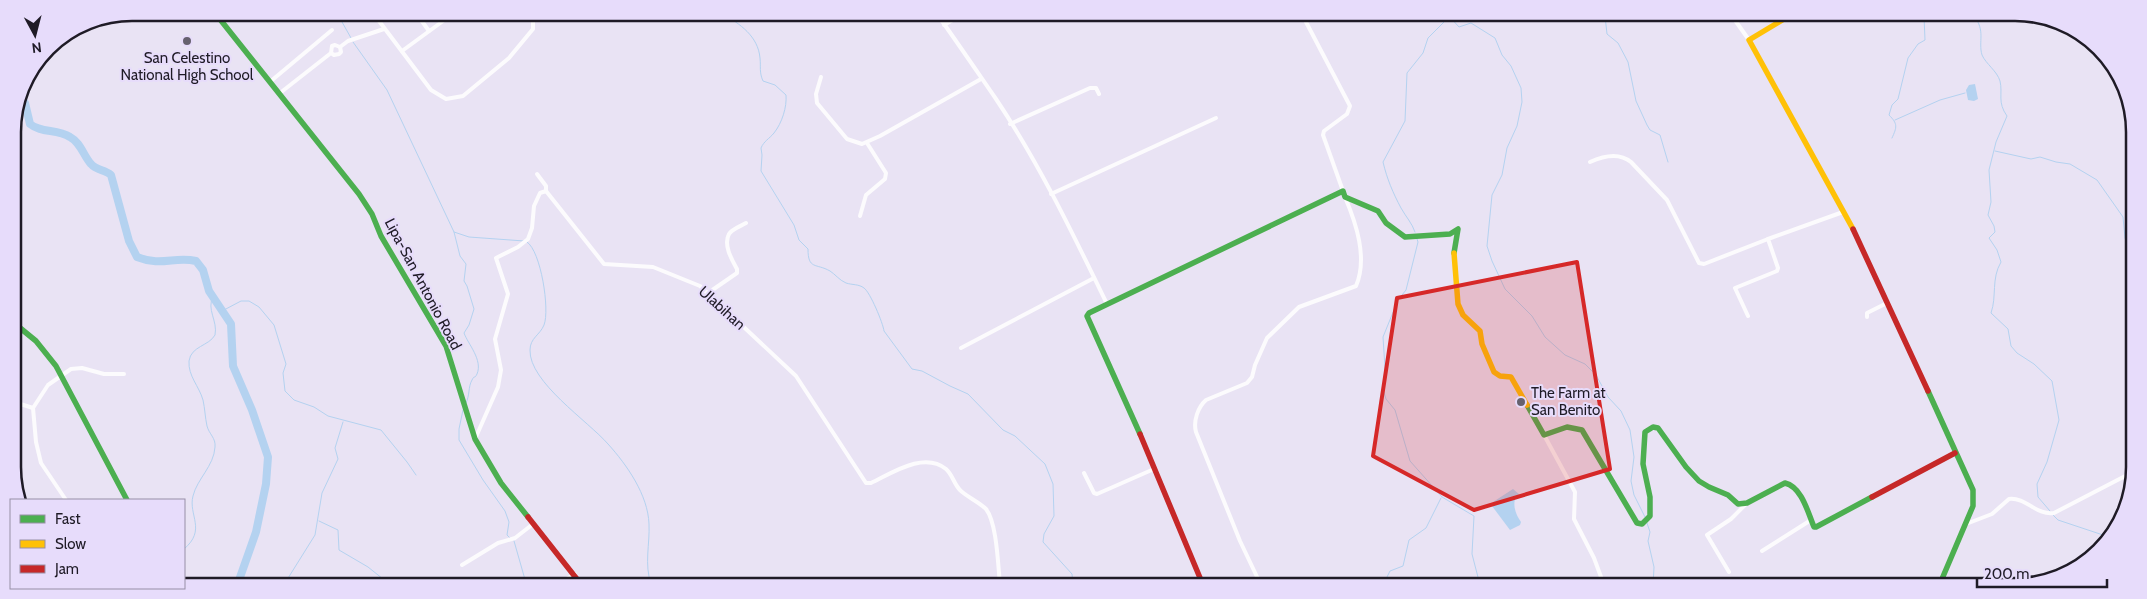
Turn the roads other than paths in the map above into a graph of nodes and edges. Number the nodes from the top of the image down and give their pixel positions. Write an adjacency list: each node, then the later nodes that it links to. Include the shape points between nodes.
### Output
1 (222, 21): 21 (street, Lipa-San Antonio Road)
2 (378, 21): 12 (street)
3 (422, 21): 14 (street)
4 (443, 21): 14 (street)
5 (533, 21): 17 (street, via 533,29 509,58 463,96 446,99 439,96)
6 (941, 21): 11 (street)
7 (951, 21): 11 (street)
8 (1306, 21): 31 (street, via 1350,106 1346,114 1323,135)
9 (1736, 21): 15 (street)
10 (1781, 21): 15 (street)
11 (944, 25): 20 (street)
12 (384, 29): 16 (street, via 348,41); 17 (street)
13 (332, 30): 21 (street)
14 (430, 31): 17 (street)
15 (1749, 40): 32 (street)
16 (340, 47): 18 (street, via 334,45); 18 (street, via 339,54)
17 (402, 51)
18 (331, 53): 22 (street)
19 (821, 77): 26 (street, via 817,103 847,139 857,144)
20 (981, 79): 25 (street); 26 (street)
21 (271, 81): 22 (street, Lipa-San Antonio Road)
22 (280, 93): 49 (street, Lipa-San Antonio Road, via 372,214 381,236 446,346)
23 (1099, 94): 25 (street, via 1096,88 1090,88)
24 (1216, 118): 30 (street)
25 (1010, 124): 30 (street)
26 (867, 143): 33 (street, via 886,174 866,195)
27 (1590, 162): 35 (street, via 1612,156 1625,157 1631,162 1667,200 1699,263 1704,264)
28 (537, 174): 29 (street, Ulabihan)
29 (546, 191): 37 (street, Ulabihan, via 602,262 653,267 700,286); 49 (street, via 540,192 534,206 528,239 496,258 508,294 495,339 501,370 498,387)
30 (1051, 194): 36 (street)
31 (1344, 194): 39 (street); 48 (street, via 1378,211 1386,223 1405,237 1450,234 1458,229 1454,246 1461,312 1480,331 1494,372 1502,378 1511,377); 68 (street, via 1356,228 1361,262 1356,286 1298,307 1267,338 1247,383 1206,400 1194,426 1240,541)
32 (1843, 212): 35 (street); 38 (street)
33 (860, 216)
34 (746, 223): 37 (street, via 728,237 730,257 737,273)
35 (1768, 239): 40 (street, via 1777,271 1735,288)
36 (1094, 278): 39 (street); 43 (street)
37 (708, 293): 66 (street, Ulabihan, via 796,376 866,483 912,464 938,464 945,468 960,490 989,514)
38 (1887, 303): 41 (street, via 1867,313); 50 (street)
39 (1107, 304): 51 (street, via 1089,313 1088,320)
40 (1748, 316)
41 (1867, 317)
42 (21, 329): 45 (street, via 36,341)
43 (961, 348)
44 (124, 374): 45 (street, via 104,374 82,368)
45 (61, 375): 47 (street, via 48,385); 55 (street)
46 (21, 404): 47 (street)
47 (33, 408): 54 (street, via 41,463)
48 (1544, 435): 56 (street, via 1564,425 1582,430 1637,523 1642,524 1650,516 1650,497 1643,464 1645,432 1653,427 1658,428 1706,486 1729,496 1737,504); 69 (street, via 1574,492 1574,519)
49 (475, 439): 58 (street, Lipa-San Antonio Road, via 501,483)
50 (1955, 454): 57 (street, via 1816,527); 59 (street, via 1973,490 1973,506)
51 (1154, 469): 52 (street, via 1097,494); 67 (street)
52 (1084, 473)
53 (2125, 476): 59 (street, via 2054,513 2046,514 2009,499 1992,514)
54 (65, 499)
55 (125, 499)
56 (1747, 503): 57 (street, via 1789,483 1797,490); 62 (street, via 1708,535)
57 (1811, 520): 60 (street)
58 (533, 524): 61 (street, via 515,538 498,543); 63 (street, Lipa-San Antonio Road)
59 (1965, 524): 70 (street)
60 (1762, 551)
61 (462, 565)
62 (1729, 572)
63 (575, 574): 64 (street); 65 (street, Lipa-San Antonio Road)
64 (568, 578)
65 (577, 578)
66 (999, 578)
67 (1200, 578)
68 (1258, 578)
69 (1601, 578)
70 (1942, 578)

